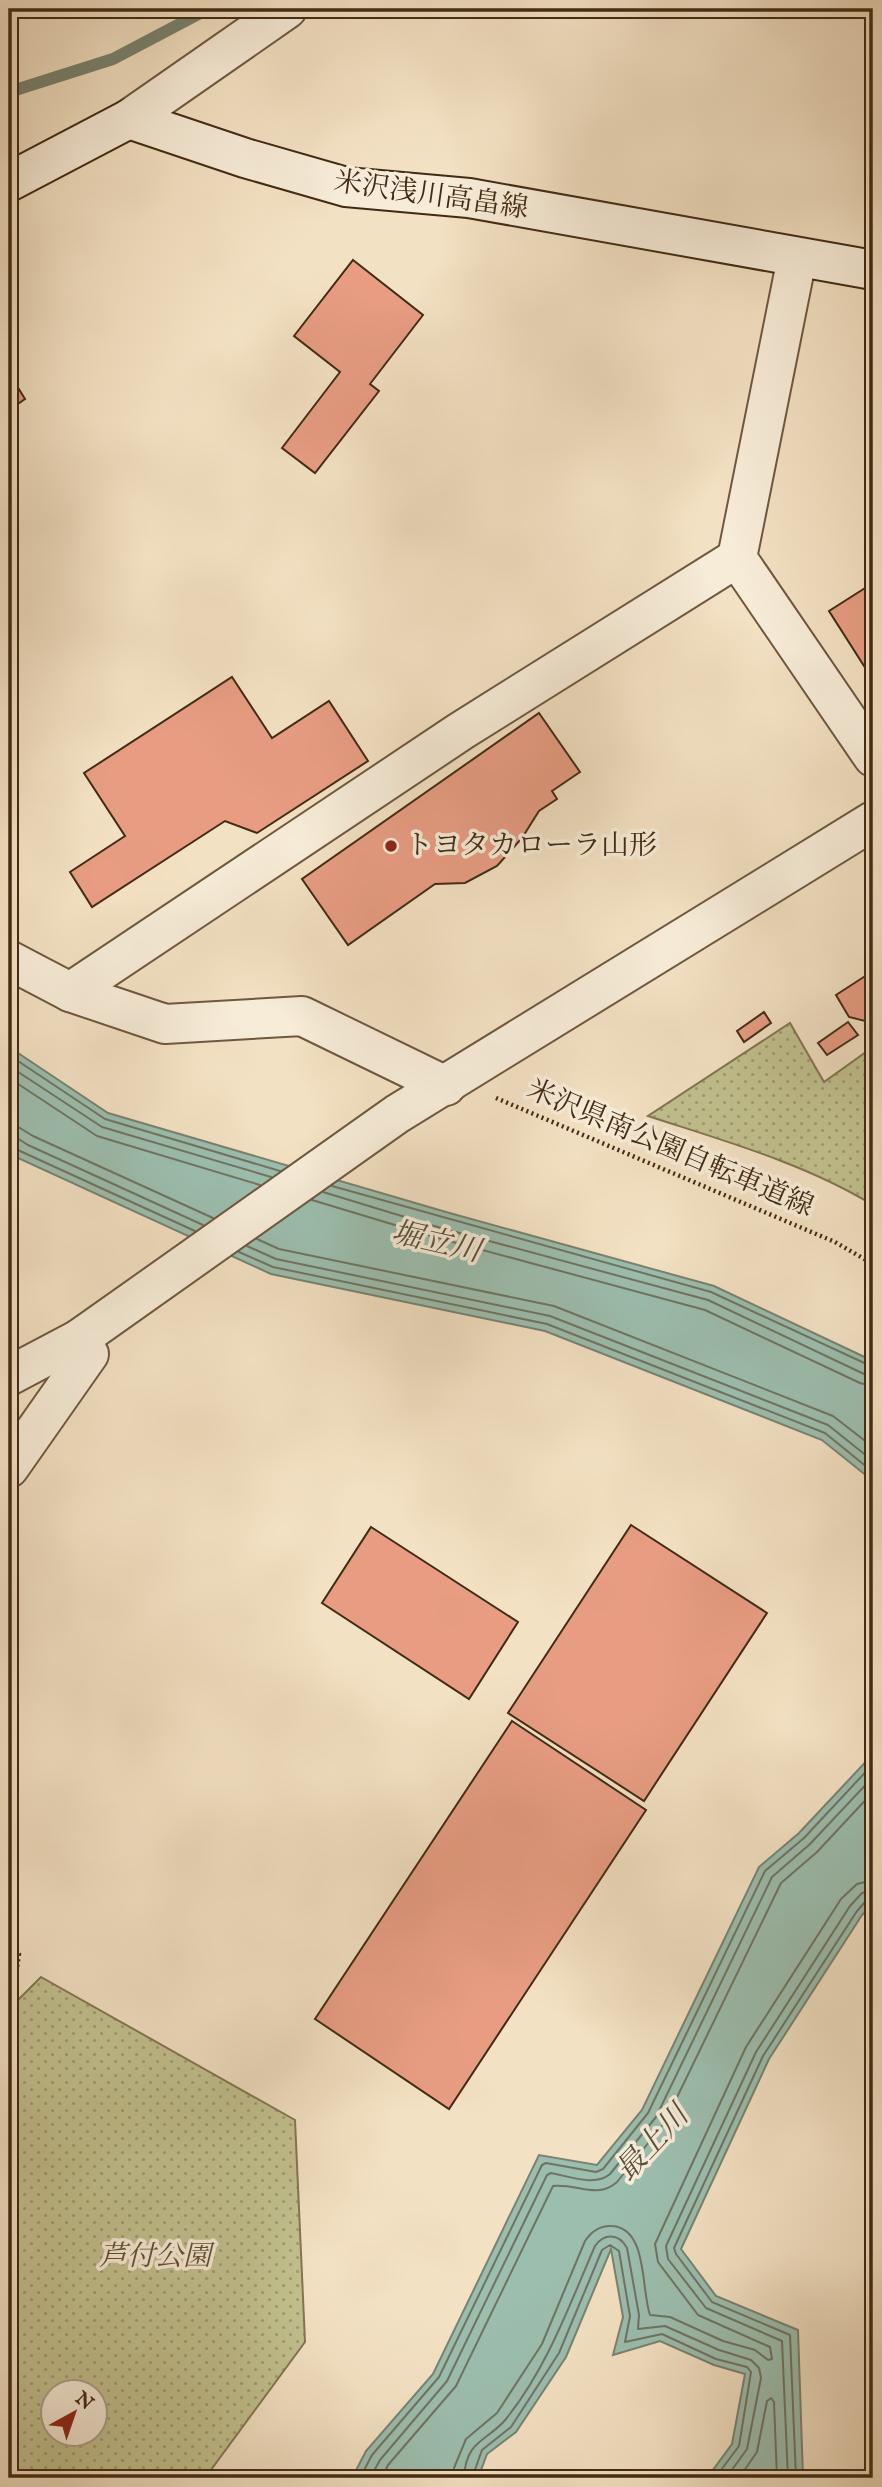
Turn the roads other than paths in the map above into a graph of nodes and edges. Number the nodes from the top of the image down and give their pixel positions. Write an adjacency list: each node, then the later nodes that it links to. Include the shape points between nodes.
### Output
1 (287, 9): 2 (street)
2 (129, 119): 3 (street); 4 (street, 米沢浅川高畠線, via 346,187 469,198)
3 (9, 182)
4 (797, 258): 5 (street, 米沢浅川高畠線); 6 (street)
5 (873, 270)
6 (737, 558): 7 (street); 10 (street, via 461,731)
7 (873, 757)
8 (873, 821): 11 (street)
9 (9, 960): 10 (street)
10 (70, 992): 11 (street, via 165,1024 302,1016)
11 (446, 1086): 12 (street, via 397,1114)
12 (79, 1339): 13 (street); 14 (street, via 89,1354)
13 (9, 1376)
14 (9, 1468)

